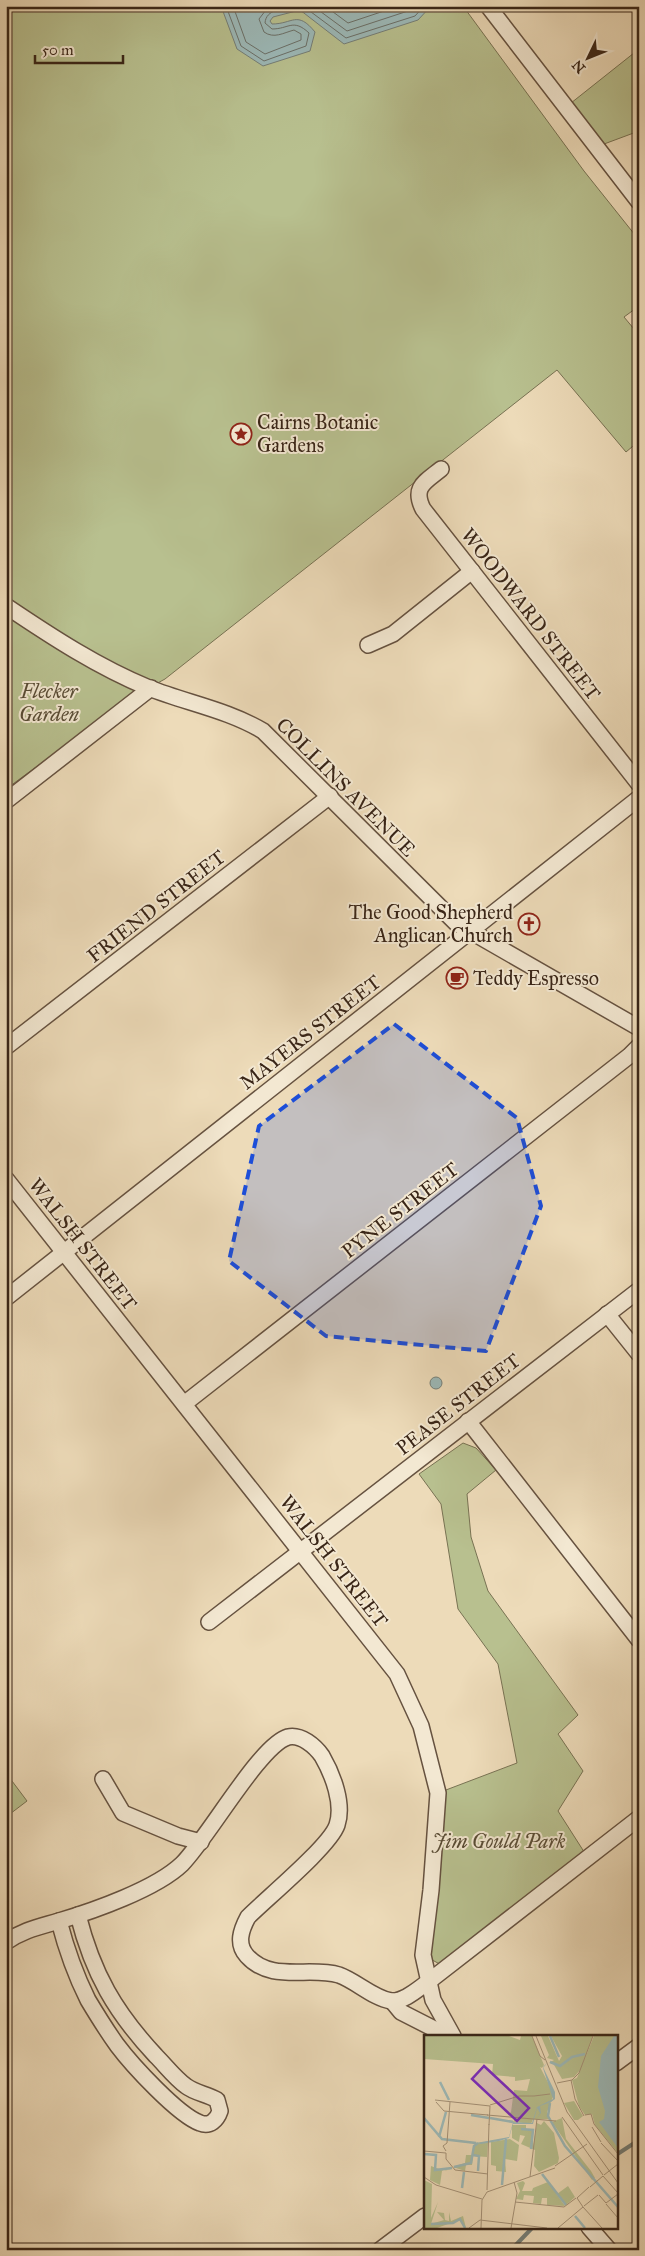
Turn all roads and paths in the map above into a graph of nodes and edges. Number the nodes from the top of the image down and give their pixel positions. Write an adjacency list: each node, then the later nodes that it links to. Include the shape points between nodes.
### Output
1 (488, 6): 2 (street)
2 (639, 202)
3 (441, 469): 4 (street, WOODWARD STREET, via 422,484 418,499)
4 (472, 572): 6 (street, via 393,634); 8 (street, WOODWARD STREET)
5 (6, 606): 7 (street, COLLINS AVENUE, via 73,650)
6 (368, 645)
7 (151, 688): 9 (street, COLLINS AVENUE, via 250,724 280,747); 11 (street)
8 (639, 784)
9 (330, 796): 12 (street, COLLINS AVENUE, via 439,908); 15 (street, FRIEND STREET)
10 (639, 798): 12 (street, MAYERS STREET)
11 (6, 801)
12 (469, 931): 13 (street, COLLINS AVENUE); 17 (street, MAYERS STREET)
13 (639, 1028)
14 (639, 1046): 22 (street, PYNE STREET)
15 (6, 1047)
16 (6, 1179): 17 (street, WALSH STREET)
17 (64, 1252): 19 (street, MAYERS STREET); 22 (street, WALSH STREET)
18 (639, 1290): 20 (street, PEASE STREET)
19 (6, 1298)
20 (608, 1314): 21 (street); 23 (street, PEASE STREET)
21 (639, 1354)
22 (184, 1404): 24 (street, WALSH STREET)
23 (468, 1421): 24 (street, PEASE STREET); 26 (street)
24 (302, 1551): 25 (street, PEASE STREET); 33 (street, WALSH STREET, via 397,1674 421,1726 438,1793 423,1955)
25 (209, 1622)
26 (639, 1640)
27 (103, 1780): 29 (street, via 123,1813)
28 (639, 1818): 33 (street)
29 (201, 1842): 30 (street, via 181,1865 162,1880); 34 (street, via 270,1747 288,1737 313,1745 324,1760 335,1789 339,1810 336,1827 325,1843 248,1917 242,1928 241,1946 251,1960 270,1970 338,1975)
30 (78, 1915): 31 (street); 31 (street, via 87,1950 115,2007 180,2082 217,2100 220,2111 214,2122 199,2123 175,2104 142,2074 117,2045 77,1976)
31 (58, 1921): 32 (street, via 21,1932)
32 (6, 1942)
33 (428, 1982): 34 (street, via 402,1999); 36 (street, WALSH STREET, via 439,2014)
34 (392, 2001): 35 (street, via 401,2012)
35 (446, 2035)
36 (452, 2035)
37 (639, 2046): 38 (street)
38 (618, 2062)
39 (424, 2217): 41 (street)
40 (590, 2228): 42 (street)
41 (380, 2250)
42 (609, 2250)

